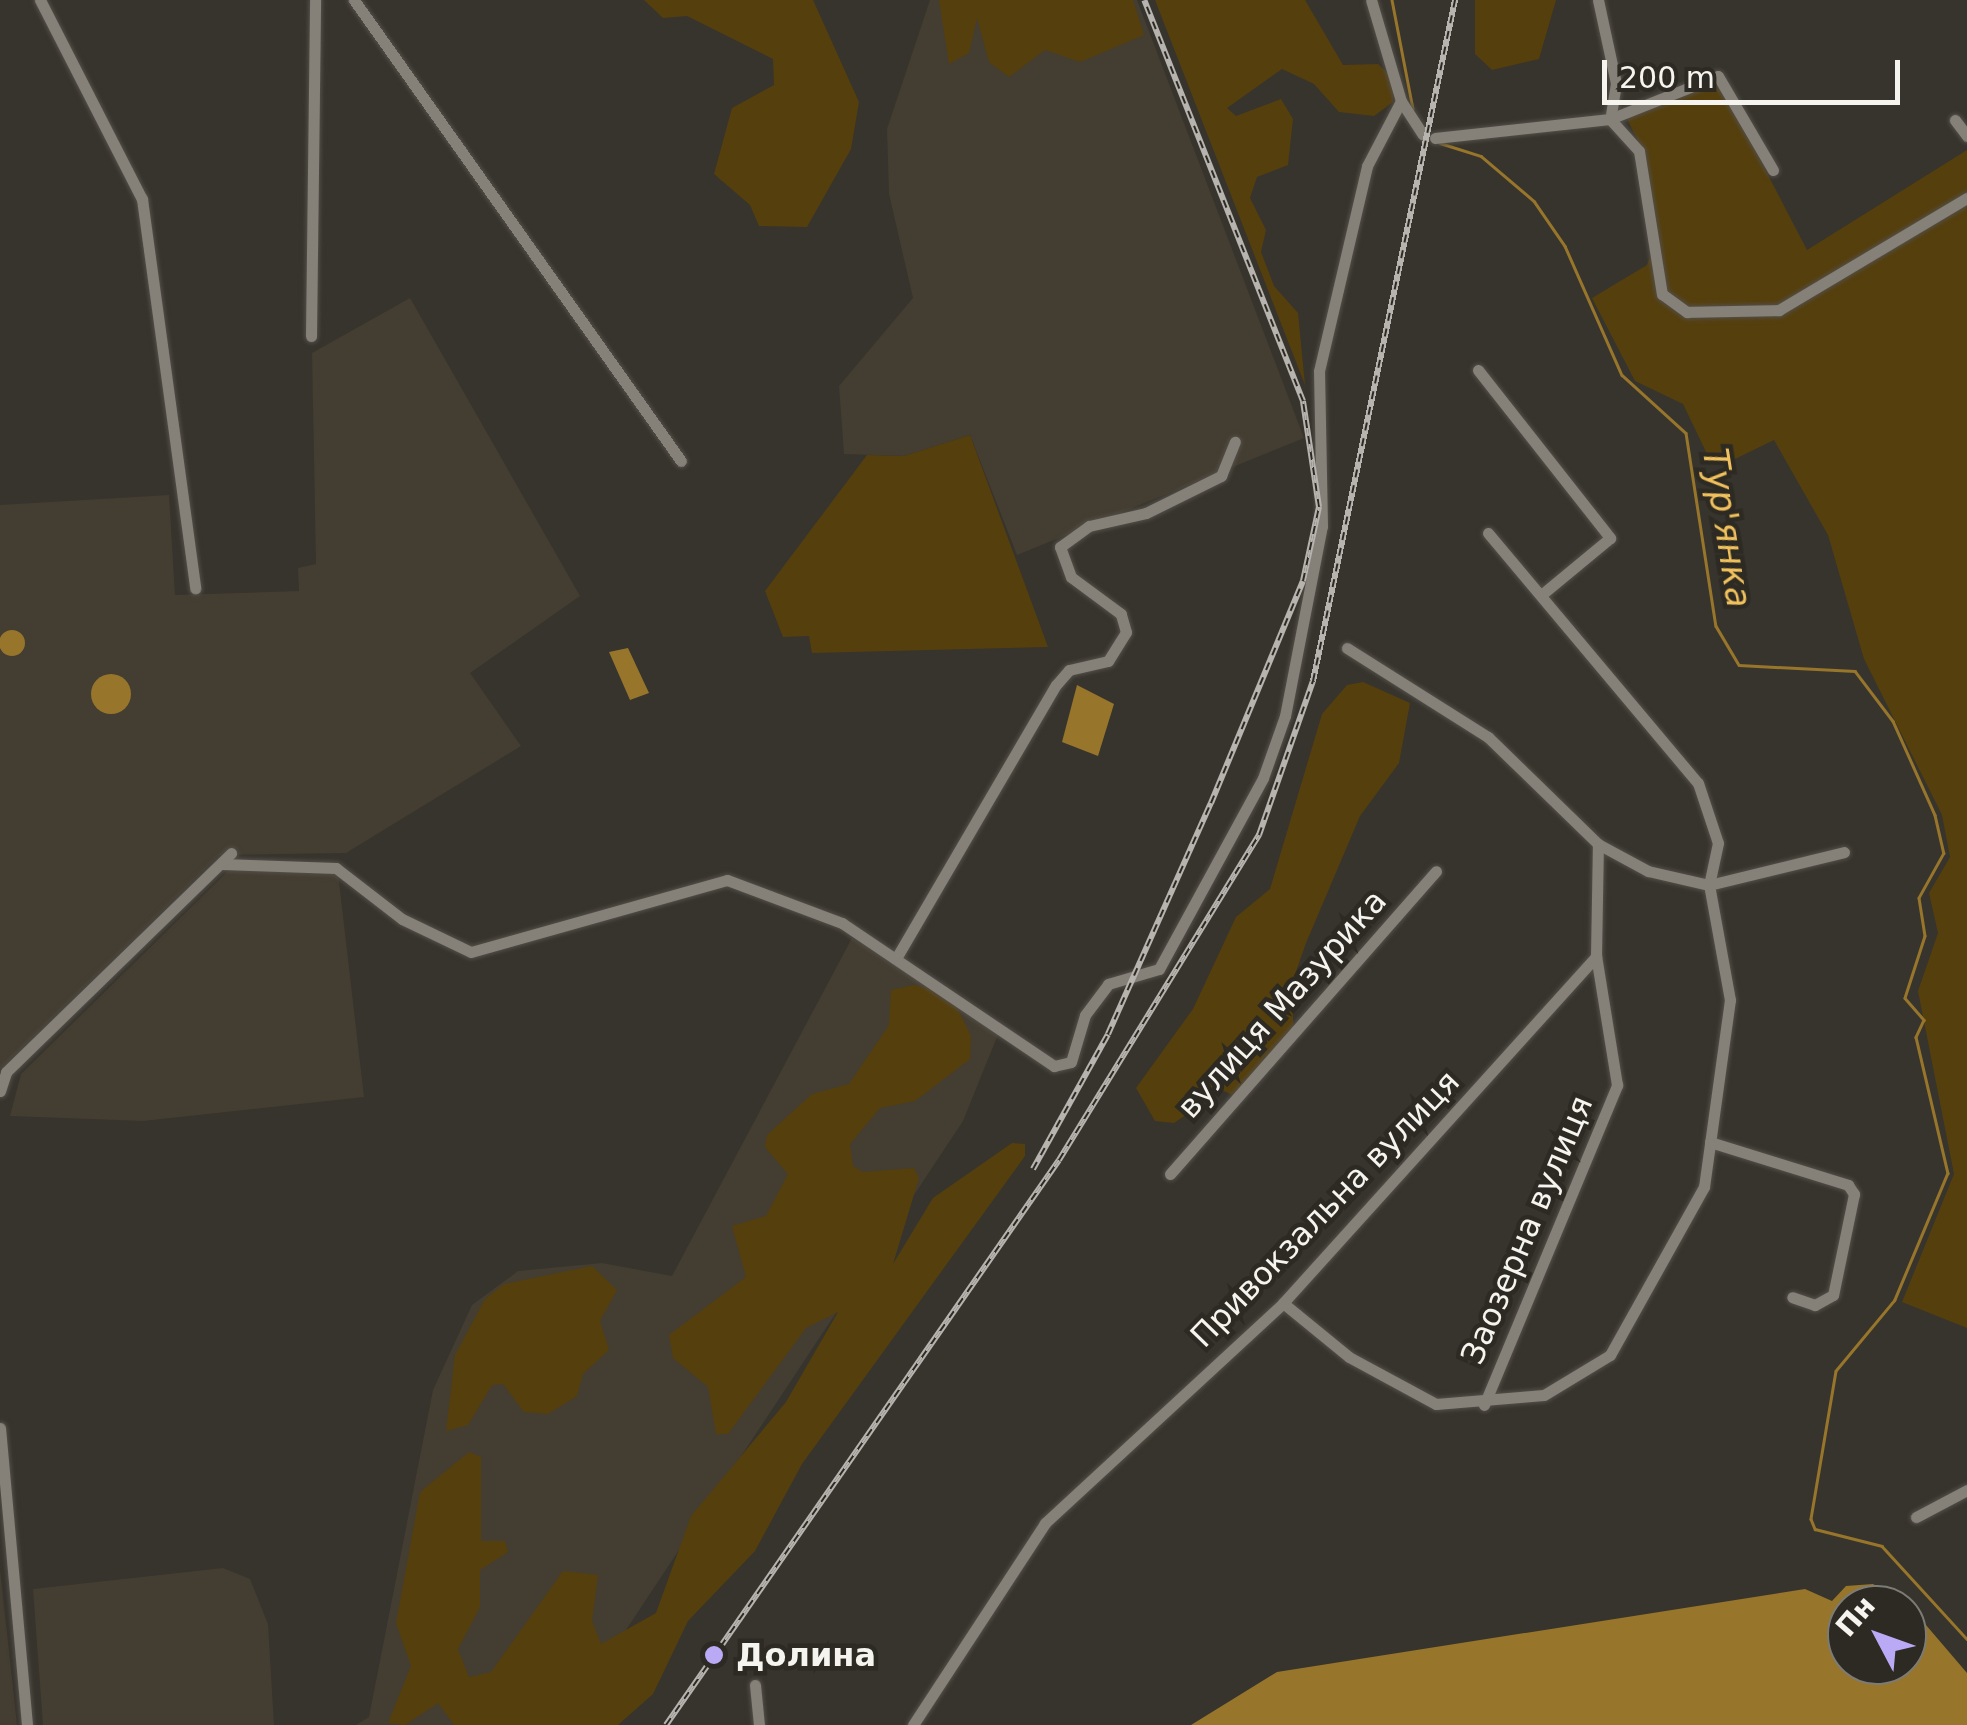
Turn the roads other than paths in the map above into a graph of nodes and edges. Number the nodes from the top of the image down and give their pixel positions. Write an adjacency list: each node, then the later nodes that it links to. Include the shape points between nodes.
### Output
1 (40, 0): 17 (street, via 142,199)
2 (314, 0): 12 (street)
3 (354, 0): 15 (street)
4 (1371, 0): 6 (street)
5 (1598, 0): 7 (street, via 1616,83)
6 (1401, 101): 7 (street, via 1429,136); 26 (street, via 1367,166 1319,371 1322,526 1302,654 1262,778 1159,969 1108,984 1096,996 1062,1068)
7 (1610, 119): 10 (street, via 1718,76); 11 (street, via 1639,151 1657,230 1650,264 1675,309 1778,310)
8 (1955, 120): 9 (street)
9 (1967, 136)
10 (1773, 170)
11 (1967, 198)
12 (312, 336)
13 (1478, 370): 18 (street, via 1610,538)
14 (1235, 442): 26 (street, via 1221,476 1146,512 1090,526 1060,547 1070,578 1121,614 1126,632 1108,661 1069,670 1056,685)
15 (681, 461)
16 (1488, 533): 18 (street)
17 (195, 588)
18 (1541, 596): 25 (street, via 1698,783 1718,843)
19 (1348, 648): 20 (street, via 1488,737)
20 (1598, 844): 25 (street, via 1648,872); 27 (street)
21 (232, 852): 23 (street)
22 (1844, 852): 25 (street)
23 (222, 864): 26 (street, via 336,868 402,919 471,952 727,880 842,923); 28 (street, via 6,1072)
24 (1436, 871): 30 (street, вулиця Мазурика)
25 (1709, 885): 29 (street, via 1730,1000)
26 (898, 955)
27 (1596, 956): 32 (street, Привокзальна вулиця); 33 (street, Заозерна вулиця, via 1617,1085)
28 (0, 1091)
29 (1710, 1142): 31 (street, via 1848,1185 1854,1194 1833,1295 1815,1305); 33 (street, via 1704,1187 1610,1356 1544,1395)
30 (1170, 1174)
31 (1792, 1297)
32 (1282, 1303): 33 (street, via 1349,1357 1436,1404); 40 (street, Привокзальна вулиця, via 1045,1523)
33 (1484, 1405)
34 (0, 1428): 38 (street)
35 (1967, 1490): 36 (street)
36 (1916, 1517)
37 (755, 1685): 39 (street)
38 (26, 1725)
39 (760, 1725)
40 (914, 1725)

